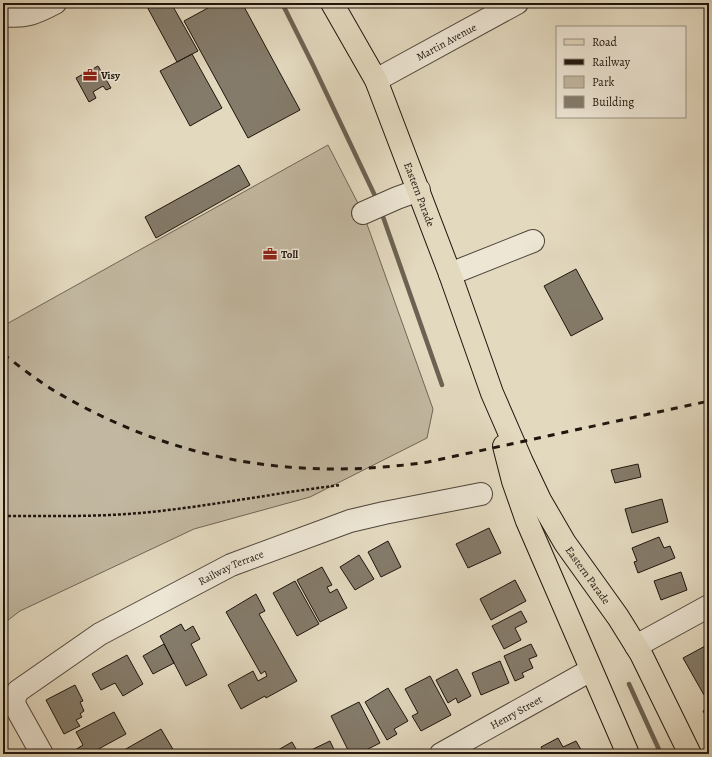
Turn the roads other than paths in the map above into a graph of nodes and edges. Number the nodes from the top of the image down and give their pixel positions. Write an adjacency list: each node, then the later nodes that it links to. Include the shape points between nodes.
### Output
1 (55, 3): 4 (street, via 37,13)
2 (332, 3): 5 (main road, Eastern Parade)
3 (517, 3): 5 (street, Martin Avenue)
4 (3, 15)
5 (376, 80): 6 (main road, Eastern Parade)
6 (419, 190): 7 (street); 9 (main road, Eastern Parade)
7 (363, 213)
8 (533, 241): 9 (street)
9 (450, 274): 10 (main road, Eastern Parade)
10 (492, 393): 12 (main road, Eastern Parade, via 540,500); 14 (main road, Eastern Parade, via 513,481 531,532)
11 (481, 494): 17 (street, Railway Terrace, via 350,521 231,566 100,634 18,691 15,696 14,704)
12 (570, 552): 14 (main road, via 564,554 559,563); 15 (main road, Eastern Parade)
13 (709, 606): 15 (street)
14 (567, 615): 16 (main road, Eastern Parade)
15 (636, 646): 20 (main road, Eastern Parade)
16 (591, 670): 18 (street, Henry Street); 19 (main road, Eastern Parade)
17 (42, 754)
18 (441, 754)
19 (628, 754)
20 (690, 754)

